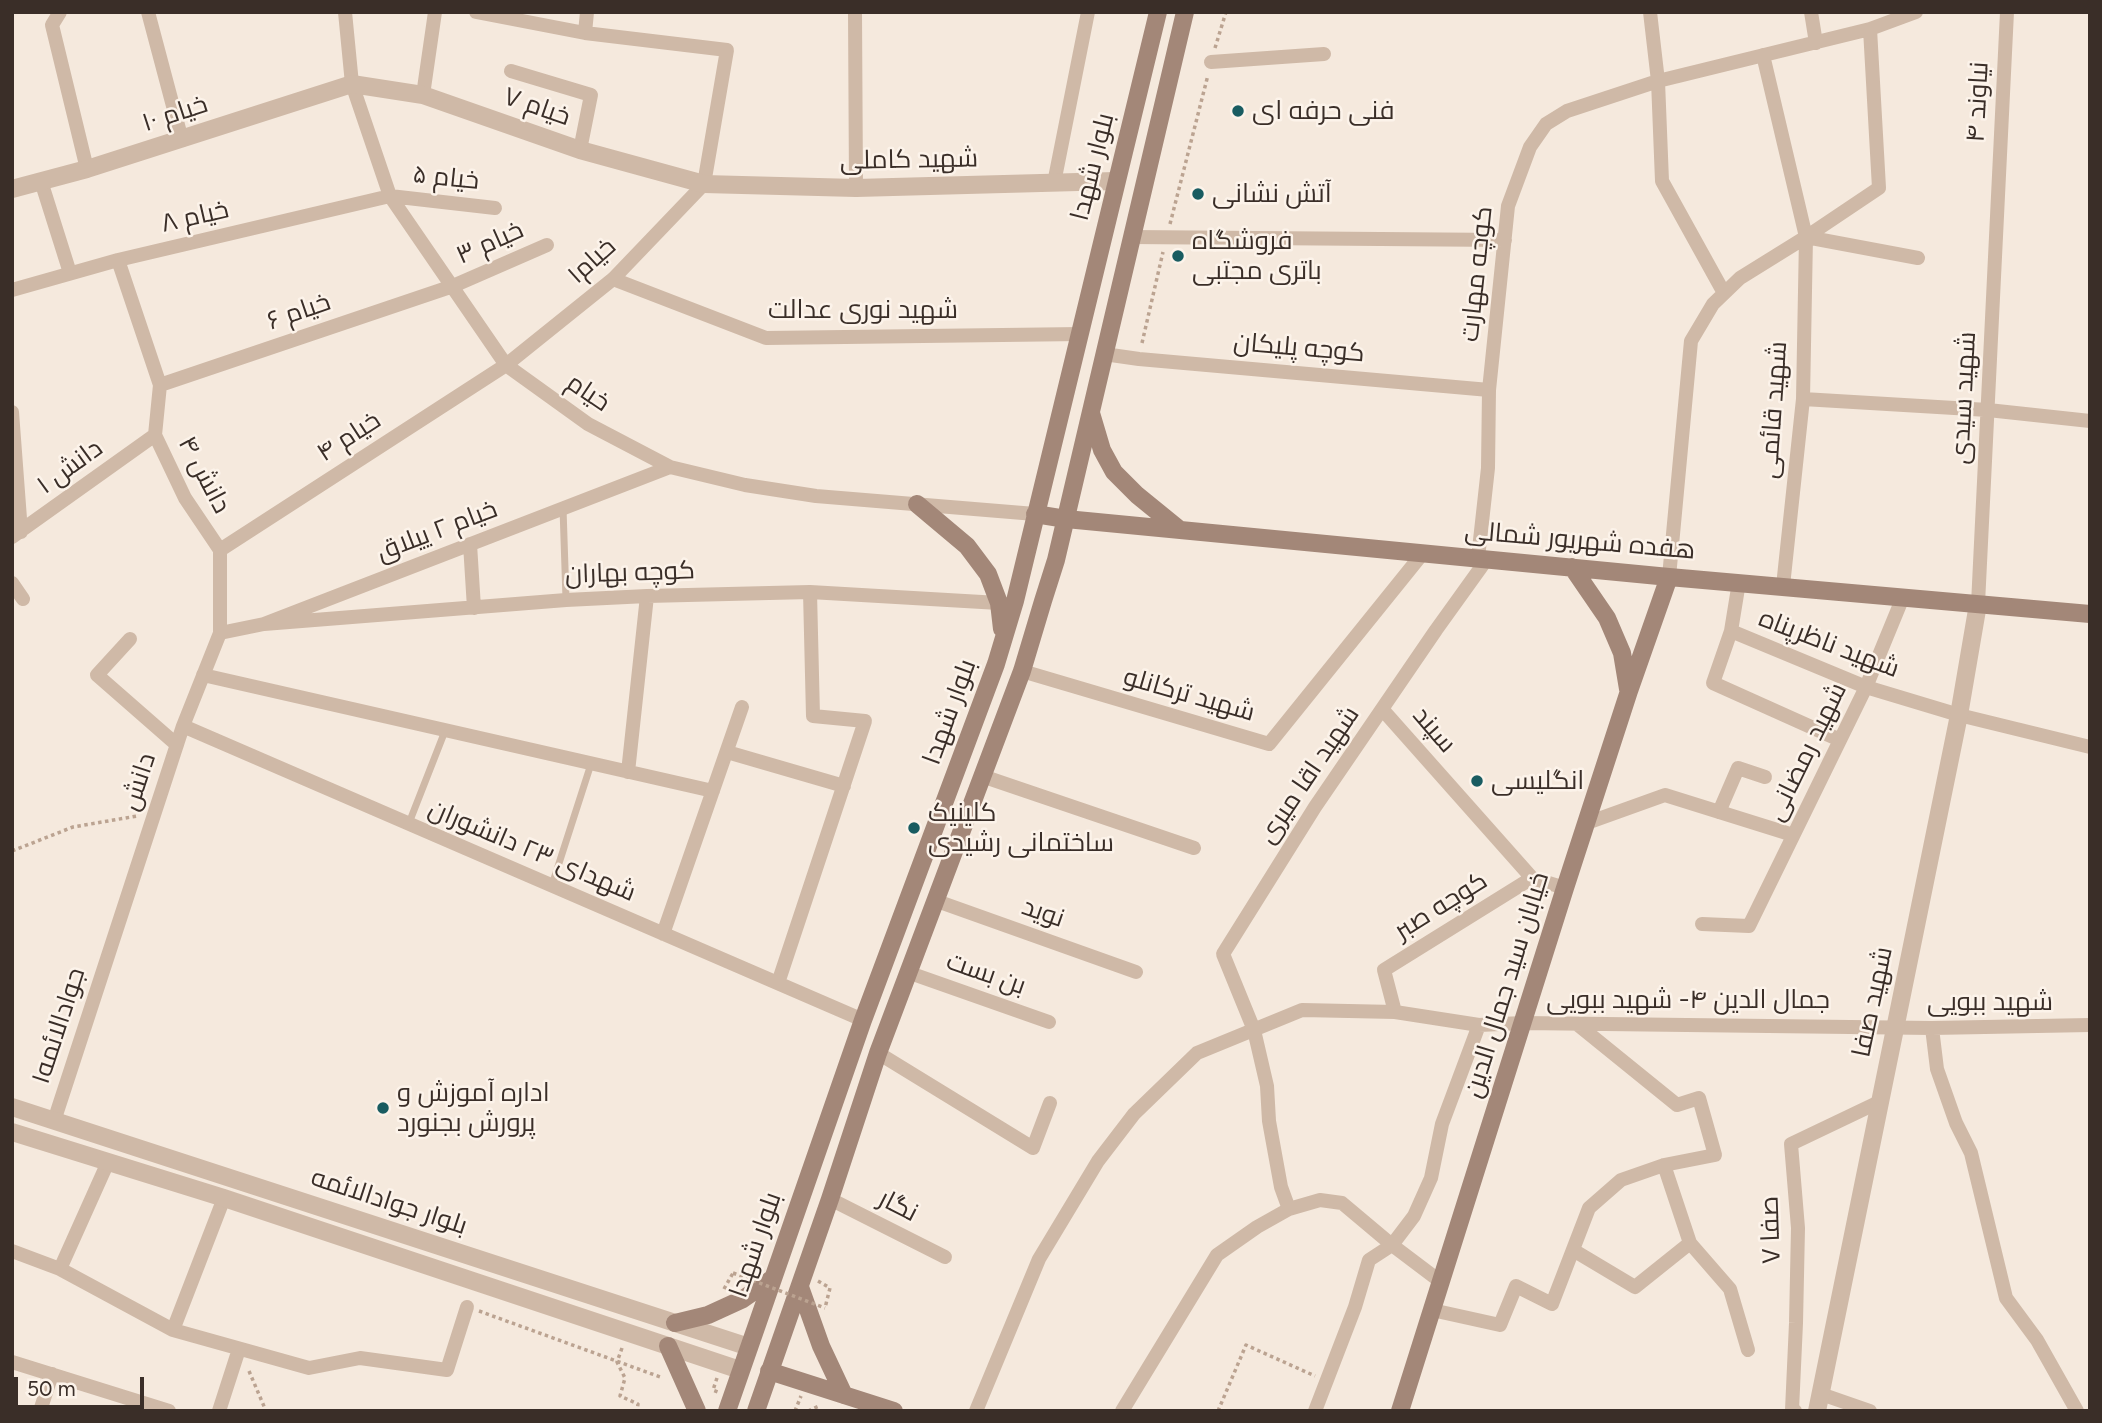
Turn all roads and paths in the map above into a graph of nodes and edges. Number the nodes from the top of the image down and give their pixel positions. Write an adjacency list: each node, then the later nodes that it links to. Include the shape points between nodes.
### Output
1 (60, 12): 28 (street, via 52,25)
2 (148, 12): 26 (street)
3 (345, 12): 24 (street, خیام)
4 (435, 12): 25 (street)
5 (476, 12): 17 (street)
6 (587, 12): 17 (street)
7 (855, 12): 33 (street)
8 (1088, 12): 31 (street)
9 (1158, 12): 30 (main road, بلوار شهدا)
10 (1185, 12): 39 (main road, بلوار شهدا)
11 (1226, 12): 21 (path)
12 (1650, 12): 23 (street)
13 (1811, 12): 18 (street)
14 (1916, 12): 16 (street, کوچه مهارت)
15 (2007, 12): 35 (street, نیاوند ۴)
16 (1870, 30): 18 (street, کوچه مهارت); 40 (street, via 1879,188)
17 (585, 33): 32 (street, via 727,50)
18 (1816, 43): 20 (street, کوچه مهارت)
19 (1324, 54): 21 (street)
20 (1763, 55): 23 (street, کوچه مهارت); 40 (street, شهید قائمی)
21 (1211, 62): 38 (path)
22 (511, 71): 27 (street, via 591,95)
23 (1658, 81): 41 (street, کوچه مهارت, via 1567,111 1546,124 1530,147 1514,186); 49 (street, via 1662,181)
24 (352, 83): 25 (street, خیام ۷); 26 (street, خیام ۱۰); 36 (street, خیام)
25 (423, 95): 27 (street, خیام ۷)
26 (182, 140): 28 (street, خیام ۱۰)
27 (580, 150): 32 (street, خیام ۷)
28 (87, 169): 29 (street, خیام ۱۰)
29 (41, 181): 34 (street, خیام ۱۰); 45 (street)
30 (1115, 181): 31 (street, شهید کاملی); 50 (main road, بلوار شهدا)
31 (1054, 183): 33 (street, شهید کاملی)
32 (705, 184): 33 (street, شهید کاملی); 46 (street, خیام۱)
33 (856, 188)
34 (12, 189)
35 (1998, 193): 57 (street, شهید سیدی)
36 (390, 196): 37 (street, خیام ۵); 44 (street, خیام ۸); 47 (street, خیام)
37 (495, 208)
38 (1167, 236): 39 (street); 41 (street); 52 (path)
39 (1131, 237): 51 (main road, بلوار شهدا)
40 (1806, 237): 43 (street); 49 (street); 56 (street, شهید قائمی)
41 (1506, 240): 55 (street, کوچه مهارت)
42 (547, 245): 47 (street, خیام ۳)
43 (1918, 258)
44 (118, 260): 45 (street, خیام ۸); 54 (street, دانش ۴)
45 (70, 273): 48 (street, خیام ۸)
46 (613, 279): 50 (street, شهید نوری عدالت, via 766,338); 53 (street, خیام۱)
47 (453, 286): 53 (street, خیام); 54 (street, خیام ۶)
48 (12, 290)
49 (1724, 293): 76 (street, via 1691,341)
50 (1081, 334): 62 (main road, بلوار شهدا)
51 (1104, 354): 52 (street, کوچه پلیکان); 58 (main road, بلوار شهدا)
52 (1139, 359): 55 (street, کوچه پلیکان)
53 (506, 365): 64 (street, خیام, via 588,424); 72 (street, خیام ۴)
54 (160, 385): 61 (street, دانش ۴)
55 (1489, 390): 74 (street, کوچه مهارت)
56 (1803, 400): 57 (street); 79 (street, شهید قائمی)
57 (1988, 410): 60 (street); 85 (street, شهید سیدی)
58 (1091, 411): 63 (main road, بلوار شهدا); 69 (main road, via 1114,472)
59 (13, 418): 70 (street)
60 (2090, 421)
61 (155, 435): 70 (street, دانش ۱); 72 (street, دانش ۴, via 185,498)
62 (1055, 435): 63 (main road, via 1066,444); 67 (main road, بلوار شهدا)
63 (1083, 442): 68 (main road, بلوار شهدا)
64 (670, 467): 65 (street, خیام, via 793,493); 66 (street, خیام ۲ ییلاق)
65 (917, 504): 67 (street, خیام); 87 (main road, via 967,546 988,574)
66 (563, 508): 71 (street, خیام ۲ ییلاق); 84 (lane)
67 (1035, 514): 68 (main road, هفده شهریور شمالی); 87 (main road, بلوار شهدا)
68 (1066, 519): 69 (main road, هفده شهریور شمالی); 90 (main road, بلوار شهدا)
69 (1180, 530): 73 (main road, هفده شهریور شمالی)
70 (17, 534)
71 (470, 544): 86 (street); 89 (street, خیام ۲ ییلاق)
72 (219, 551): 92 (street, دانش ۴)
73 (1423, 553): 74 (main road, هفده شهریور شمالی); 94 (street, شهید ترکانلو, via 1269,744)
74 (1483, 558): 75 (main road, هفده شهریور شمالی); 99 (street, شهید اقا میری)
75 (1572, 567): 76 (main road, هفده شهریور شمالی); 97 (main road, via 1607,618 1622,653)
76 (1669, 577): 77 (main road, هفده شهریور شمالی); 97 (main road, خیابان سید جمال الدین)
77 (1739, 582): 79 (main road, هفده شهریور شمالی); 91 (street, شهید ناظرپناه)
78 (12, 583): 83 (street)
79 (1783, 586): 82 (main road, هفده شهریور شمالی)
80 (810, 592): 81 (street, کوچه بهاران); 87 (street, کوچه بهاران); 111 (street, via 813,716 865,721)
81 (647, 596): 84 (street, کوچه بهاران); 108 (street)
82 (1903, 597): 85 (main road, هفده شهریور شمالی); 96 (street, شهید رمضانی)
83 (23, 599)
84 (566, 600): 86 (street, کوچه بهاران)
85 (1978, 604): 88 (main road, هفده شهریور شمالی); 100 (street, شهید صفا)
86 (474, 608): 89 (street, کوچه بهاران)
87 (1005, 610): 90 (main road, via 1026,616); 131 (main road, بلوار شهدا, via 996,664)
88 (2090, 614)
89 (264, 624): 92 (street, خیام ۲ ییلاق)
90 (1035, 628): 94 (main road, بلوار شهدا)
91 (1731, 631): 96 (street, شهید ناظرپناه); 103 (street, via 1713,683)
92 (220, 633): 95 (street, دانش)
93 (130, 639): 104 (street, via 97,675)
94 (1022, 671): 109 (main road, بلوار شهدا)
95 (202, 675): 101 (street, دانش); 102 (street)
96 (1866, 687): 100 (street, شهید ناظرپناه); 103 (street, شهید رمضانی)
97 (1629, 691): 115 (main road, خیابان سید جمال الدین)
98 (742, 707): 106 (street)
99 (1382, 709): 120 (street, سپند); 139 (street, شهید اقا میری, via 1223,954)
100 (1959, 715): 105 (street, شهید ناظرپناه); 136 (street, شهید صفا)
101 (183, 726): 104 (street, دانش); 116 (street, شهدای ۲۳ دانشوران)
102 (445, 731): 107 (street); 116 (lane)
103 (1840, 740): 117 (street, شهید رمضانی)
104 (177, 745): 113 (street, دانش)
105 (2090, 747)
106 (727, 752): 111 (street); 112 (street)
107 (591, 764): 108 (street); 121 (lane)
108 (628, 772): 112 (street)
109 (982, 776): 118 (street); 123 (main road, بلوار شهدا)
110 (1765, 777): 114 (street, via 1738,768)
111 (844, 786): 129 (street)
112 (713, 792): 125 (street)
113 (155, 812): 119 (path, via 73,827); 126 (street, دانش)
114 (1719, 812): 115 (street, via 1665,795); 117 (street)
115 (1587, 823): 122 (main road, خیابان سید جمال الدین)
116 (408, 824): 121 (street, شهدای ۲۳ دانشوران)
117 (1793, 835): 124 (street, شهید رمضانی, via 1749,926)
118 (1194, 848)
119 (12, 851)
120 (1532, 878): 122 (street); 130 (street, کوچه صبر, via 1384,970)
121 (552, 886): 125 (street, شهدای ۲۳ دانشوران)
122 (1565, 888): 133 (main road, خیابان سید جمال الدین)
123 (934, 900): 127 (main road, بلوار شهدا); 128 (street, نوید)
124 (1702, 924)
125 (663, 934): 129 (street, شهدای ۲۳ دانشوران)
126 (110, 947): 144 (street, جوادالائمه۱)
127 (907, 972): 132 (street, بن بست); 140 (main road, بلوار شهدا)
128 (1136, 972)
129 (778, 983): 131 (street, شهدای ۲۳ دانشوران)
130 (1395, 1012): 135 (street, جمال الدین ۴- شهید ببویی); 139 (street, جمال الدین ۴- شهید ببویی, via 1302,1010)
131 (863, 1020): 157 (main road, بلوار شهدا)
132 (1049, 1022)
133 (1523, 1023): 134 (street, جمال الدین ۴- شهید ببویی); 135 (street, جمال الدین ۴- شهید ببویی); 158 (main road, خیابان سید جمال الدین)
134 (1577, 1024): 136 (street, جمال الدین ۴- شهید ببویی); 147 (street, via 1677,1105 1699,1098 1715,1155)
135 (1479, 1025): 152 (street, via 1442,1124 1430,1178 1414,1216)
136 (1895, 1026): 138 (street, شهید ببویی); 141 (street, شهید صفا)
137 (2088, 1026): 138 (street, شهید ببویی)
138 (1932, 1028): 197 (street, via 1937,1069 1971,1153 2006,1298 2037,1340)
139 (1254, 1030): 150 (street, via 1268,1086 1281,1187); 190 (street, جمال الدین ۴- شهید ببویی, via 1197,1053 1133,1114 1098,1161 1039,1259)
140 (878, 1053): 142 (street, via 1033,1148); 149 (main road, بلوار شهدا)
141 (1879, 1102): 180 (street, شهید صفا); 195 (street, صفا ۷, via 1791,1144 1798,1228)
142 (1050, 1103)
143 (12, 1107): 144 (street, بلوار جوادالائمه)
144 (54, 1121): 164 (street, بلوار جوادالائمه)
145 (12, 1132): 146 (street, بلوار جوادالائمه)
146 (108, 1162): 148 (street, بلوار جوادالائمه); 156 (street)
147 (1664, 1166): 151 (street); 153 (street, via 1621,1180 1589,1208)
148 (224, 1198): 165 (street); 166 (street, بلوار جوادالائمه)
149 (830, 1199): 155 (street, نگار); 159 (main road, بلوار شهدا)
150 (1289, 1209): 152 (street, via 1321,1200 1342,1203); 191 (street, via 1217,1255)
151 (1690, 1243): 153 (street, via 1635,1287); 170 (street, via 1730,1289)
152 (1392, 1245): 158 (street); 176 (street, via 1369,1260)
153 (1573, 1250): 163 (street, via 1552,1304 1516,1286 1500,1325)
154 (13, 1252): 156 (street)
155 (944, 1257)
156 (60, 1269): 165 (street)
157 (773, 1278): 164 (main road, via 719,1311); 168 (main road, بلوار شهدا)
158 (1441, 1282): 163 (main road, خیابان سید جمال الدین)
159 (800, 1287): 174 (main road, بلوار شهدا); 179 (main road)
160 (830, 1287): 161 (path, bridge, via 825,1308 733,1273)
161 (723, 1291)
162 (467, 1307): 169 (street, via 447,1370 360,1358 309,1368); 172 (path)
163 (1432, 1310): 194 (main road, خیابان سید جمال الدین)
164 (676, 1323): 168 (street, بلوار جوادالائمه)
165 (173, 1329): 169 (street)
166 (628, 1332): 167 (street, بلوار جوادالائمه); 172 (path)
167 (668, 1346): 173 (street, بلوار جوادالائمه); 177 (main road)
168 (749, 1346): 173 (main road, بلوار شهدا); 174 (main road)
169 (239, 1349): 183 (street); 184 (path)
170 (1748, 1350)
171 (12, 1362): 175 (street)
172 (617, 1362): 177 (path); 185 (path, via 625,1378 620,1396 638,1404)
173 (740, 1370): 174 (main road); 187 (main road, بلوار شهدا)
174 (769, 1371): 179 (main road); 188 (main road, بلوار شهدا)
175 (52, 1374): 181 (street); 182 (street)
176 (1326, 1381): 192 (path, via 1246,1345); 193 (street)
177 (687, 1386): 178 (path, via 702,1394); 186 (main road)
178 (713, 1390)
179 (844, 1395): 189 (main road)
180 (1819, 1402): 196 (street)
181 (40, 1411)
182 (169, 1411)
183 (219, 1411)
184 (266, 1411)
185 (636, 1411)
186 (697, 1411)
187 (727, 1411)
188 (756, 1411)
189 (894, 1411)
190 (976, 1411)
191 (1122, 1411)
192 (1218, 1411)
193 (1315, 1411)
194 (1400, 1411)
195 (1795, 1411)
196 (1870, 1411)
197 (2077, 1411)

